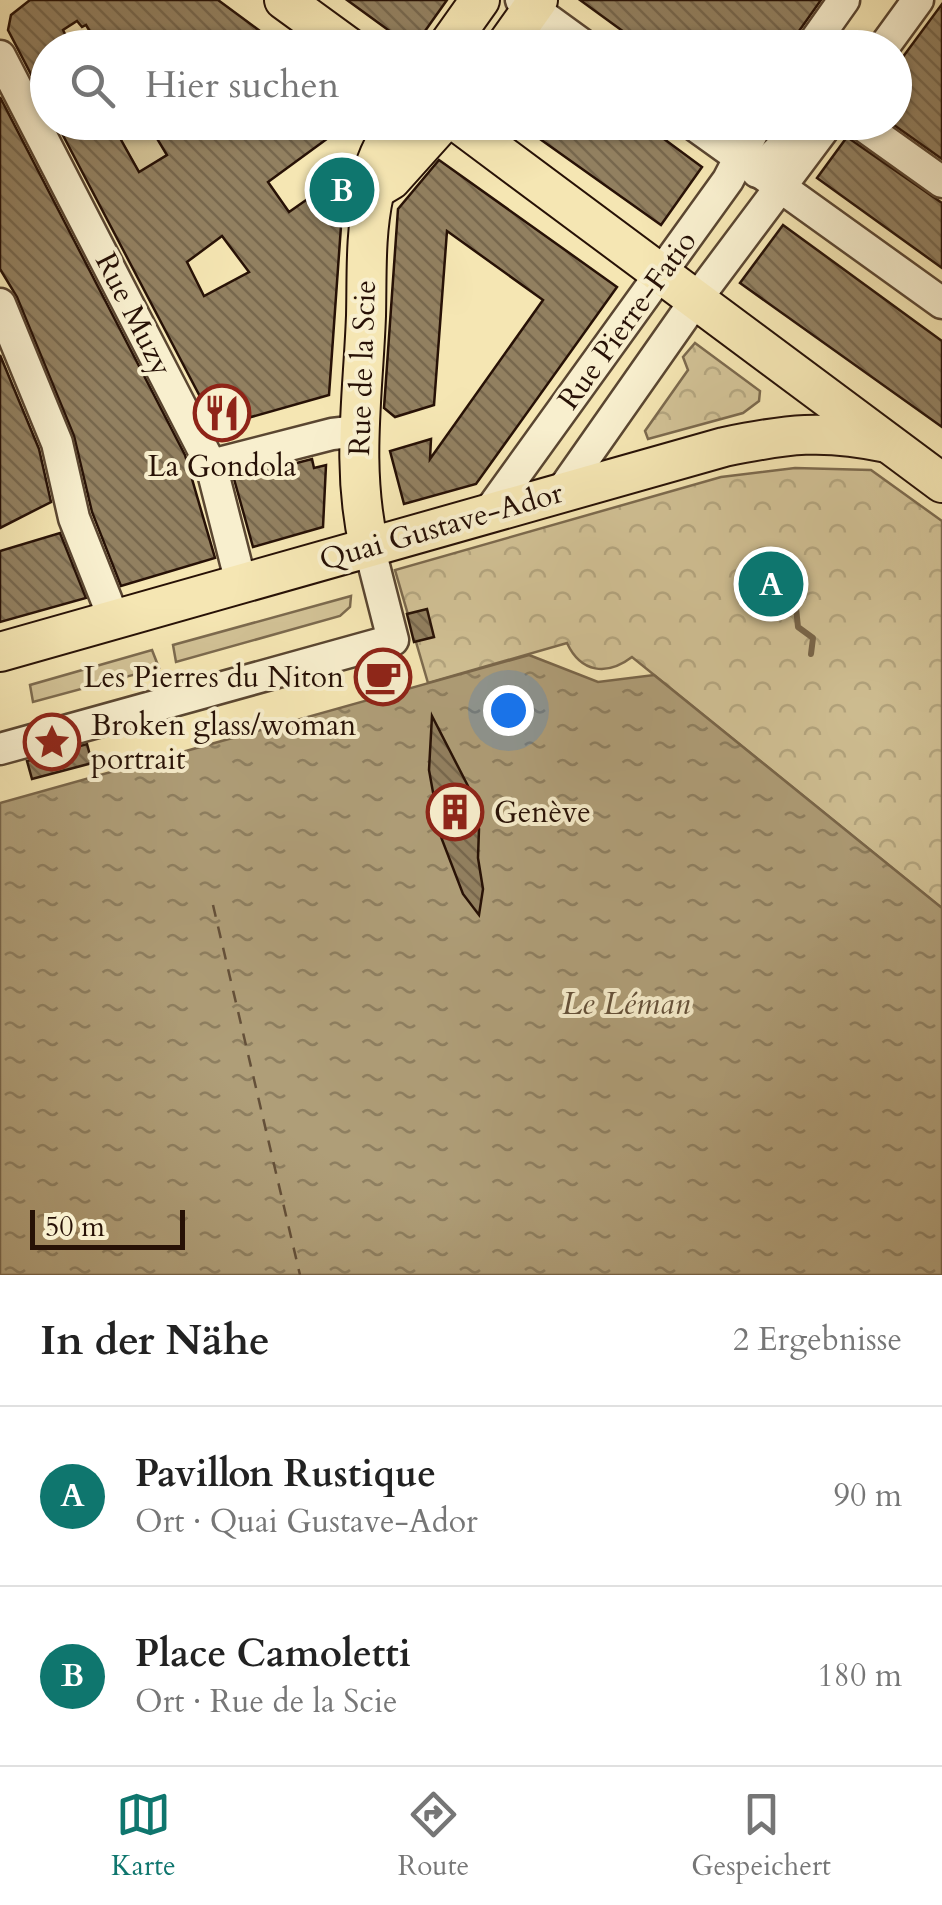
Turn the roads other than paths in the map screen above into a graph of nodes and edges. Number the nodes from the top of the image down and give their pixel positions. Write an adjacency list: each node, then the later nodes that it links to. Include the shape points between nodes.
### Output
1 (284, 0): 8 (main road)
2 (480, 0): 9 (main road)
3 (844, 0): 12 (street)
4 (869, 0): 13 (street)
5 (894, 0): 14 (street)
6 (918, 0): 15 (street)
7 (530, 3): 10 (main road); 11 (street)
8 (325, 30)
9 (459, 30)
10 (514, 30)
11 (564, 30)
12 (823, 30)
13 (848, 30)
14 (873, 30)
15 (896, 30)
16 (0, 56): 17 (street, Rue Muzy)
17 (30, 114)
18 (43, 140): 37 (street, Rue Muzy)
19 (388, 140): 30 (main road, Rue de la Scie, via 374,167)
20 (426, 140): 30 (main road)
21 (481, 140): 31 (main road)
22 (714, 140): 28 (street)
23 (758, 140): 28 (street, Rue Pierre-Fatio)
24 (774, 140): 28 (street)
25 (791, 140): 28 (street)
26 (804, 140): 28 (street, Rue Pierre-Fatio)
27 (883, 140): 29 (street)
28 (759, 173): 31 (street, Rue Pierre-Fatio); 32 (street, Rue Pierre-Fatio); 34 (street)
29 (942, 182)
30 (376, 190): 35 (main road, Rue de la Scie, via 366,244)
31 (661, 274): 32 (main road); 40 (street, Rue Pierre-Fatio)
32 (695, 301): 36 (main road); 39 (street, Rue Pierre-Fatio)
33 (0, 304): 43 (street, via 57,443 76,522)
34 (942, 304)
35 (358, 431): 37 (street); 41 (main road, Rue de la Scie, via 358,495)
36 (887, 443): 38 (main road); 39 (main road, Quai Gustave-Ador, via 834,432 798,433)
37 (211, 464): 42 (street, Rue Muzy)
38 (942, 483)
39 (561, 492): 40 (main road, Quai Gustave-Ador)
40 (488, 513): 41 (main road, Quai Gustave-Ador)
41 (369, 546): 42 (main road, Quai Gustave-Ador); 45 (street, via 392,640)
42 (240, 583): 43 (main road, Quai Gustave-Ador)
43 (114, 619): 44 (main road, Quai Gustave-Ador)
44 (0, 652)
45 (0, 749)

